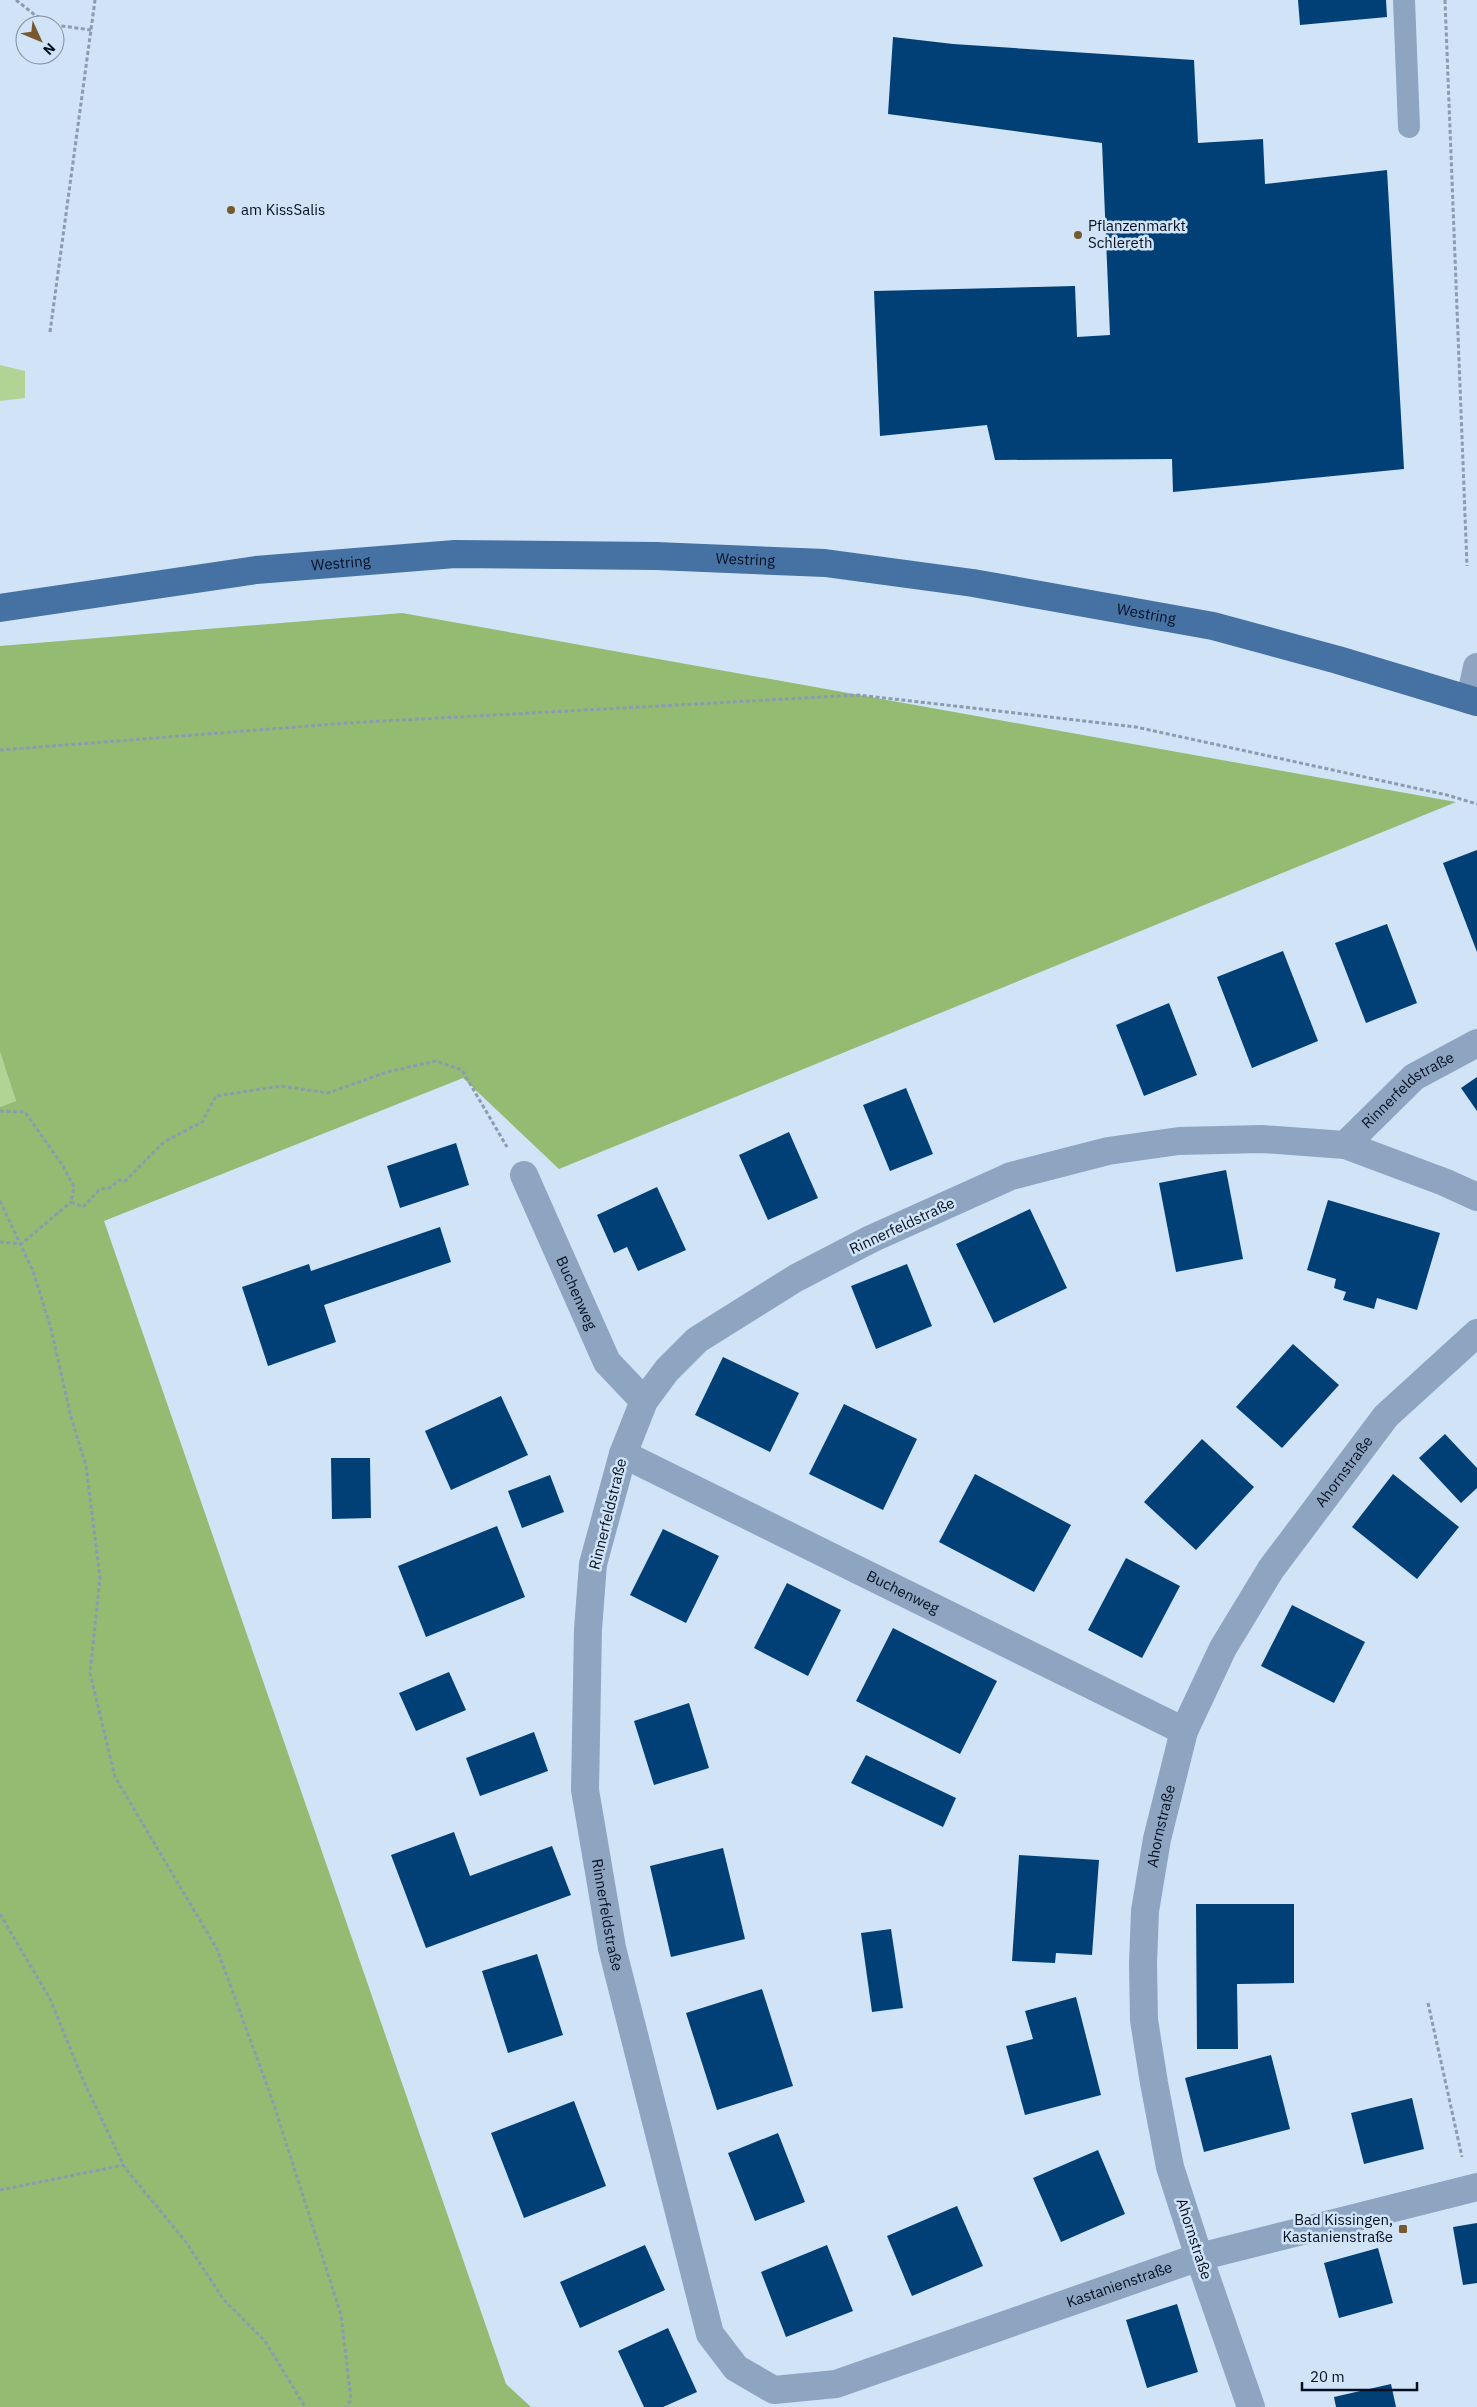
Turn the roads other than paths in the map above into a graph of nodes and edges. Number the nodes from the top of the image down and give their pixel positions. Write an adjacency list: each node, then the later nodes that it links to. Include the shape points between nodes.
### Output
1 (1404, 0): 2 (lane)
2 (1409, 127)
3 (0, 608): 5 (main road, Westring, via 256,570 455,554 656,556 824,563 972,583 1213,626)
4 (1477, 667): 5 (street)
5 (1474, 701)
6 (1477, 1043): 7 (street, Rinnerfeldstraße, via 1414,1077)
7 (1345, 1145): 9 (street, Rinnerfeldstraße); 11 (street, Rinnerfeldstraße, via 1262,1139 1179,1141 1108,1151 1011,1176 871,1239 796,1278 697,1340 667,1370)
8 (524, 1175): 11 (street, Buchenweg, via 607,1362)
9 (1477, 1197)
10 (1477, 1333): 13 (street, Ahornstraße, via 1386,1416 1271,1569 1223,1648)
11 (644, 1401): 12 (street, Rinnerfeldstraße)
12 (623, 1454): 13 (street, Buchenweg); 16 (street, Rinnerfeldstraße, via 593,1564 588,1629 585,1790 612,1948 710,2334 736,2368)
13 (1184, 1731): 15 (street, Ahornstraße, via 1159,1830 1146,1911 1144,2020 1170,2167)
14 (1473, 2188): 15 (street, Kastanienstraße)
15 (1199, 2257): 16 (street, Kastanienstraße, via 836,2384); 17 (street, Ahornstraße)
16 (774, 2390)
17 (1252, 2407)

